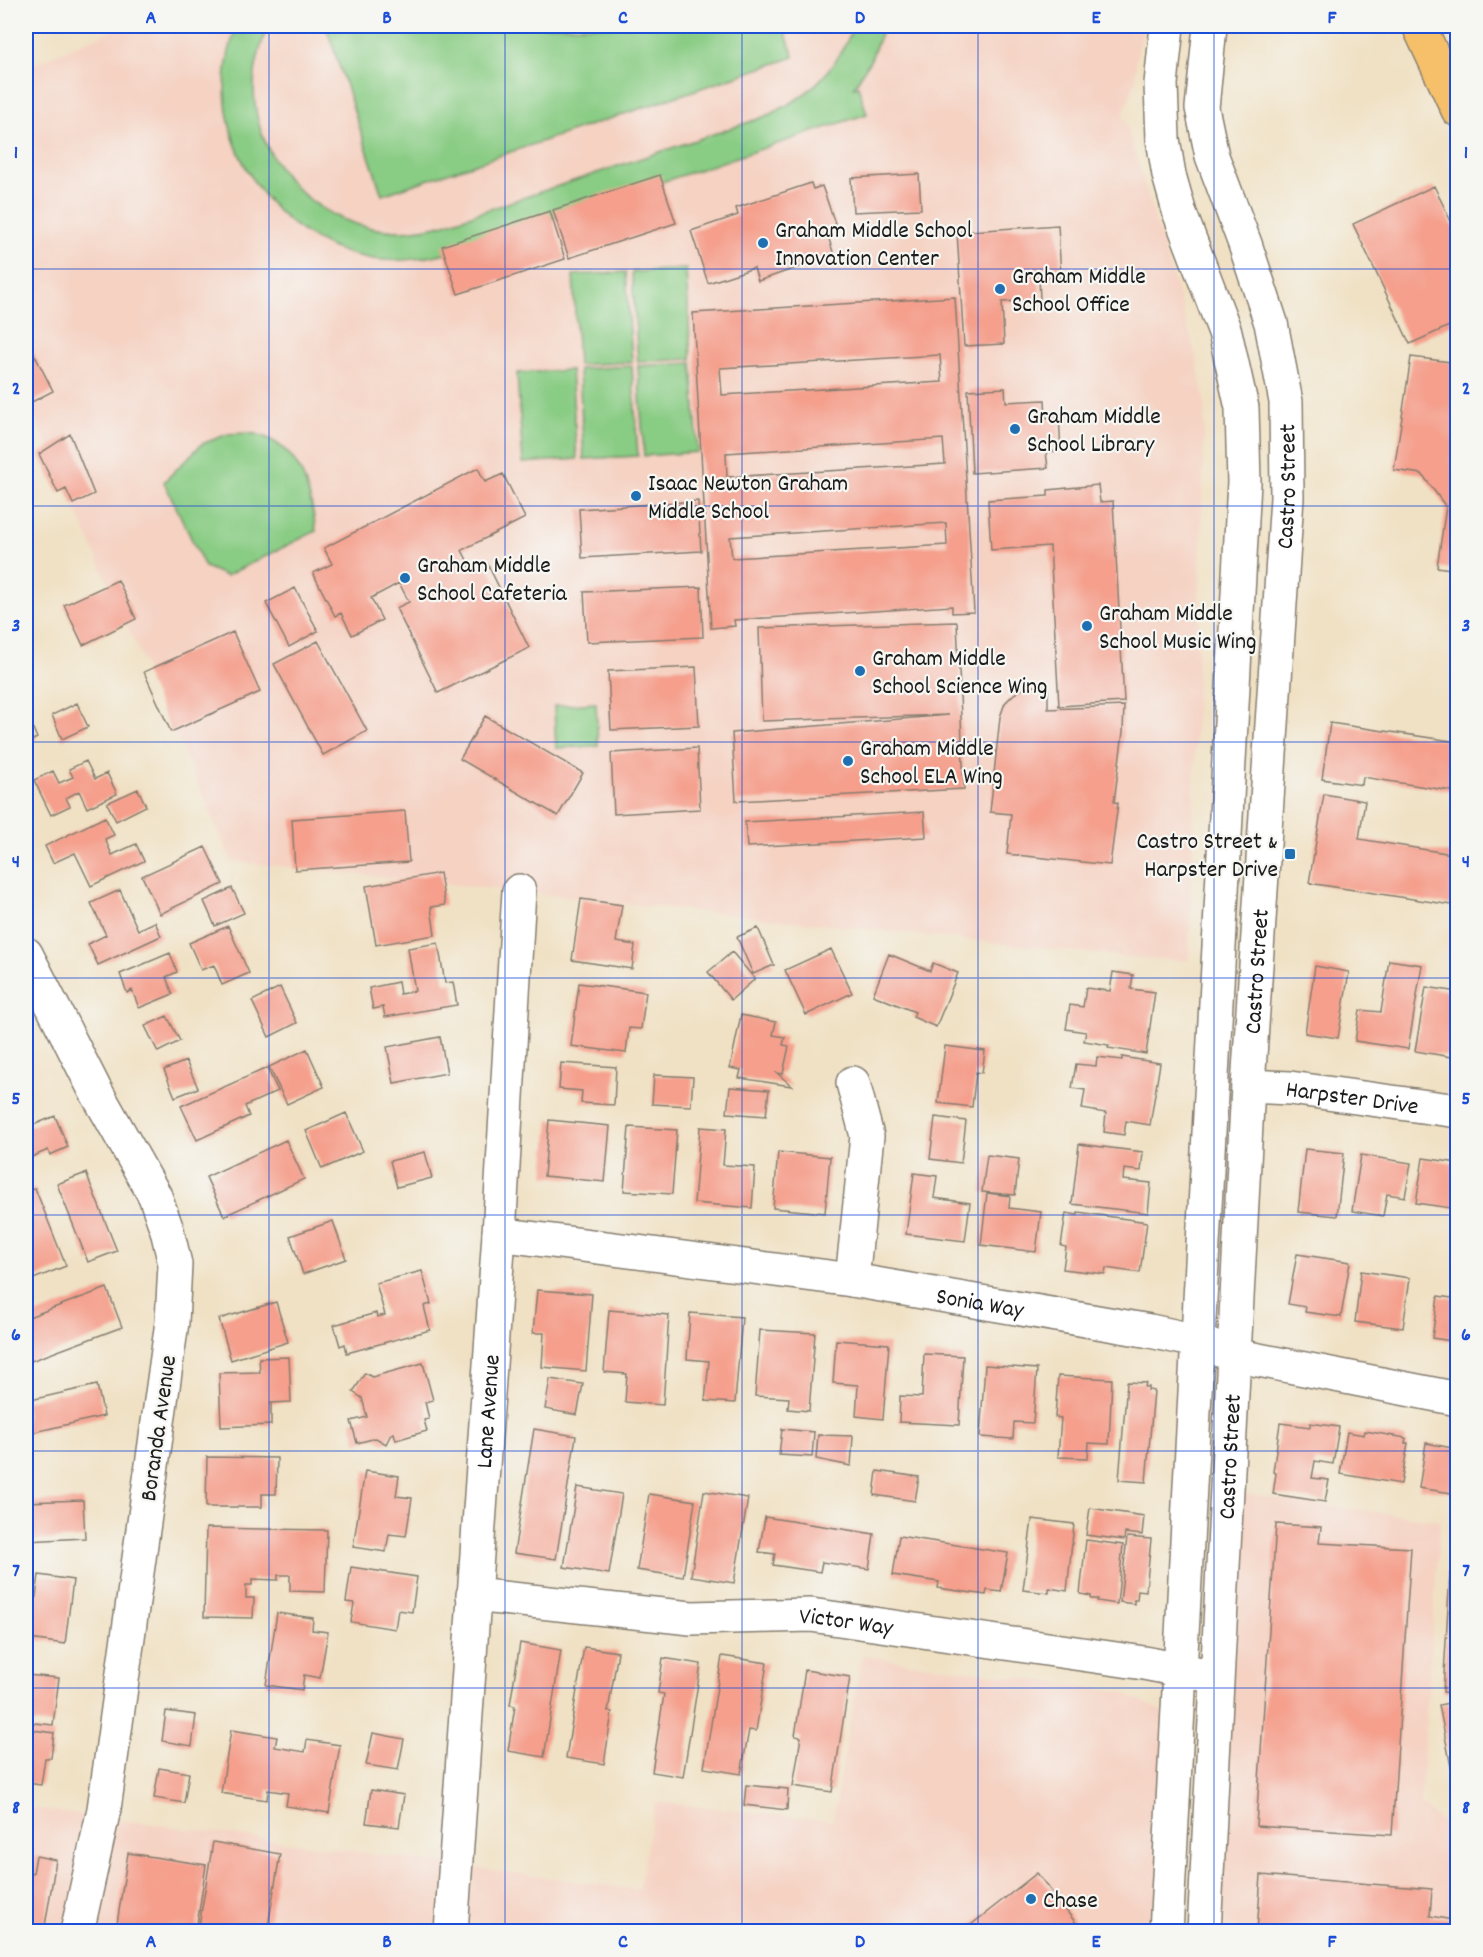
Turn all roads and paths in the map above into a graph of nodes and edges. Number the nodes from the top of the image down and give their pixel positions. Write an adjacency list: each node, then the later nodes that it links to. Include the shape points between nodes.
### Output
1 (1167, 26): 12 (street, Castro Street, via 1161,84 1169,176 1225,332 1242,408 1244,482)
2 (1210, 26): 8 (street, Castro Street, via 1202,108 1212,156 1270,323 1286,402 1287,498)
3 (1419, 26): 4 (main road)
4 (1458, 110)
5 (519, 891): 10 (street, Lane Avenue)
6 (26, 954): 18 (street, Boranda Avenue, via 94,1088 155,1196 175,1264 172,1322 104,1809)
7 (853, 1083): 11 (street, via 867,1136)
8 (1248, 1086): 9 (street, Harpster Drive); 13 (street, Castro Street)
9 (1458, 1111)
10 (499, 1234): 11 (street, Sonia Way); 15 (street, Lane Avenue)
11 (852, 1280): 12 (street, Sonia Way)
12 (1197, 1341): 13 (street, Sonia Way); 16 (street, Castro Street)
13 (1233, 1355): 14 (street, Sonia Way); 17 (street, Castro Street)
14 (1458, 1399)
15 (473, 1595): 16 (street, Victor Way, via 691,1618 811,1615); 19 (street, Lane Avenue)
16 (1179, 1671): 17 (street, Victor Way); 20 (street, Castro Street)
17 (1216, 1677): 21 (street, Castro Street)
18 (77, 1932)
19 (450, 1932)
20 (1166, 1932)
21 (1204, 1932)

